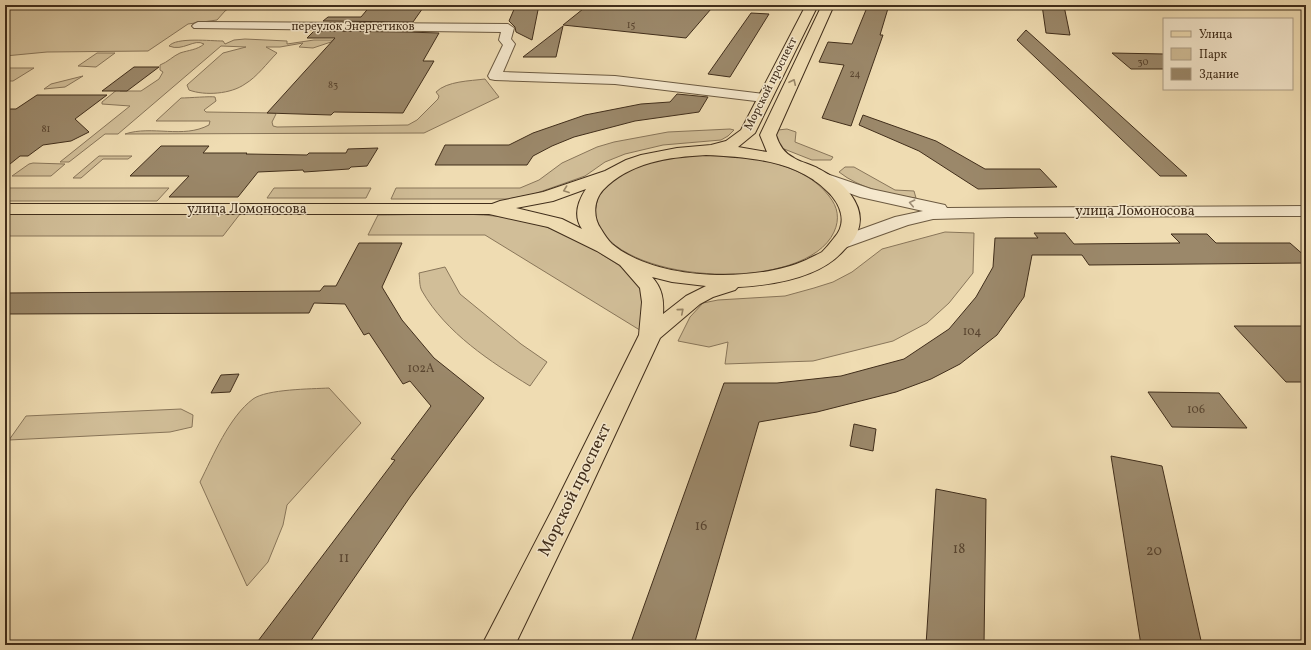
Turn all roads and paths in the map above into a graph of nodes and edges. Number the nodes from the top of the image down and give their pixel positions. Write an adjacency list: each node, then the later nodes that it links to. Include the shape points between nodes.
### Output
1 (812, 5): 4 (main road, Морской проспект)
2 (828, 5): 5 (main road, Морской проспект, one-way to 2)
3 (198, 26): 4 (street, переулок Энергетиков, via 508,28 505,40 509,44 495,76 615,80)
4 (764, 98): 5 (main road); 6 (main road, Морской проспект, via 747,133 739,140 721,147)
5 (784, 101): 7 (main road, Морской проспект, via 768,138 773,149)
6 (693, 151): 7 (main road, via 738,152); 8 (main road, via 649,158)
7 (789, 163): 9 (main road)
8 (616, 172): 11 (main road, one-way to 11, via 547,197); 15 (main road, via 594,190 586,208 590,230)
9 (821, 177): 13 (street, one-way to 9, via 882,197); 14 (main road, via 839,192 850,209 851,225)
10 (5, 209): 11 (main road, улица Ломоносова)
11 (489, 209): 15 (main road, via 555,223)
12 (1306, 211): 13 (street, улица Ломоносова)
13 (964, 212): 14 (street, via 917,217)
14 (844, 242): 17 (main road, via 835,252 802,270)
15 (606, 248): 16 (main road)
16 (625, 260): 17 (main road, via 642,268 675,277); 18 (main road, via 650,287 653,302)
17 (741, 282): 18 (main road, one-way to 17, via 693,300)
18 (650, 334): 19 (main road, Морской проспект)
19 (498, 645)

